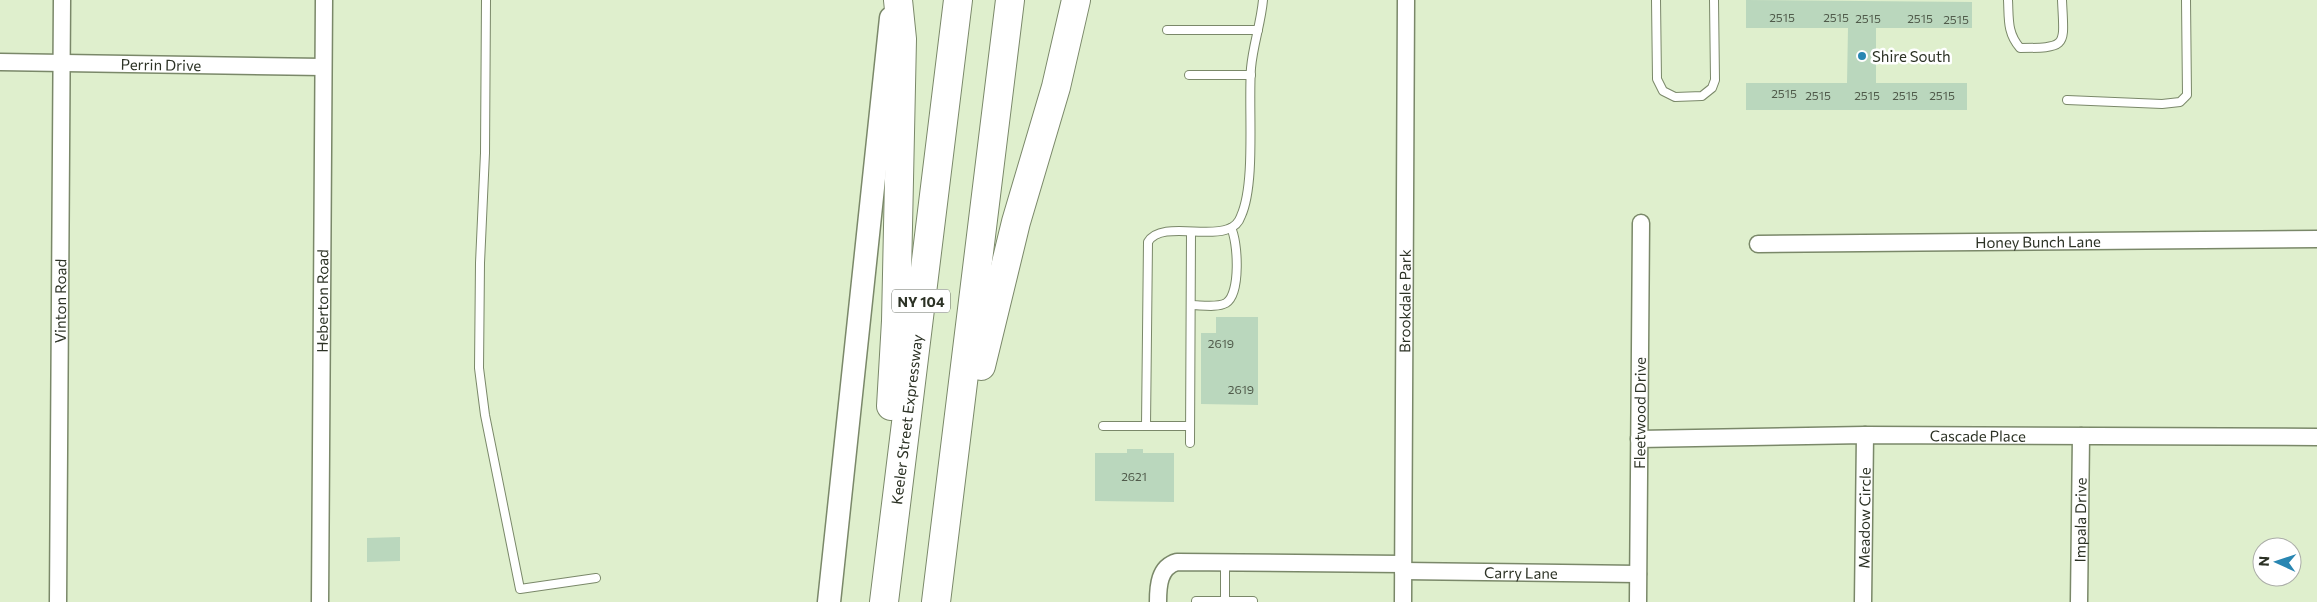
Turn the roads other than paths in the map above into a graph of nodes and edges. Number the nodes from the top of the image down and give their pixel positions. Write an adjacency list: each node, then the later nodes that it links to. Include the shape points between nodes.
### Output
1 (62, 0): 19 (street, Vinton Road)
2 (324, 0): 20 (street, Heberton Road)
3 (486, 0): 42 (lane, via 479,368 485,415 520,589)
4 (892, 0): 48 (main road)
5 (898, 0): 49 (highway, via 902,39 896,321)
6 (958, 0): 50 (highway, Keeler Street Expressway / NY 104)
7 (1010, 0): 38 (highway, NY 104)
8 (1076, 0): 38 (highway, via 1058,80 1006,260)
9 (1263, 0): 17 (lane)
10 (1406, 0): 40 (street, Brookdale Park)
11 (1656, 0): 12 (lane, via 1657,79 1663,91 1675,97 1702,96 1712,88 1715,80)
12 (1714, 0)
13 (2008, 0): 14 (lane, via 2009,31 2020,48 2051,48 2060,44 2064,36)
14 (2062, 0)
15 (2186, 0): 23 (lane, via 2187,95 2180,102)
16 (1167, 30): 17 (lane)
17 (1258, 30): 22 (lane)
18 (0, 62): 19 (street, Perrin Drive)
19 (62, 62): 20 (street, Perrin Drive); 46 (street, Vinton Road)
20 (323, 67): 47 (street, Heberton Road)
21 (1189, 74): 22 (lane)
22 (1251, 75): 25 (lane, via 1246,200 1240,218)
23 (2067, 100)
24 (1640, 224): 36 (street, Fleetwood Drive)
25 (1231, 228): 26 (lane); 29 (lane, via 1236,247 1233,296 1223,304)
26 (1191, 232): 29 (lane); 31 (lane, via 1156,234 1147,246)
27 (2317, 239): 28 (street, Honey Bunch Lane)
28 (1758, 244)
29 (1191, 305): 32 (lane)
30 (1103, 426): 31 (lane)
31 (1146, 426): 32 (lane)
32 (1190, 426): 37 (lane)
33 (1864, 435): 34 (street, Cascade Place); 36 (street, Cascade Place); 55 (street, Meadow Circle)
34 (2080, 436): 35 (street, Cascade Place); 56 (street, Impala Drive)
35 (2317, 437)
36 (1639, 438): 41 (street, Fleetwood Drive)
37 (1190, 443)
38 (944, 539): 51 (highway, NY 104)
39 (1225, 562): 40 (street, Carry Lane); 44 (lane); 52 (street, Carry Lane, via 1172,564 1161,576)
40 (1403, 568): 41 (street, Carry Lane); 53 (street, Brookdale Park)
41 (1638, 574): 54 (street, Fleetwood Drive)
42 (596, 578)
43 (1196, 601): 44 (lane)
44 (1225, 601): 45 (lane)
45 (1253, 601)
46 (58, 602)
47 (320, 602)
48 (829, 602)
49 (879, 602)
50 (884, 602)
51 (936, 602)
52 (1158, 602)
53 (1403, 602)
54 (1638, 602)
55 (1863, 602)
56 (2079, 602)

